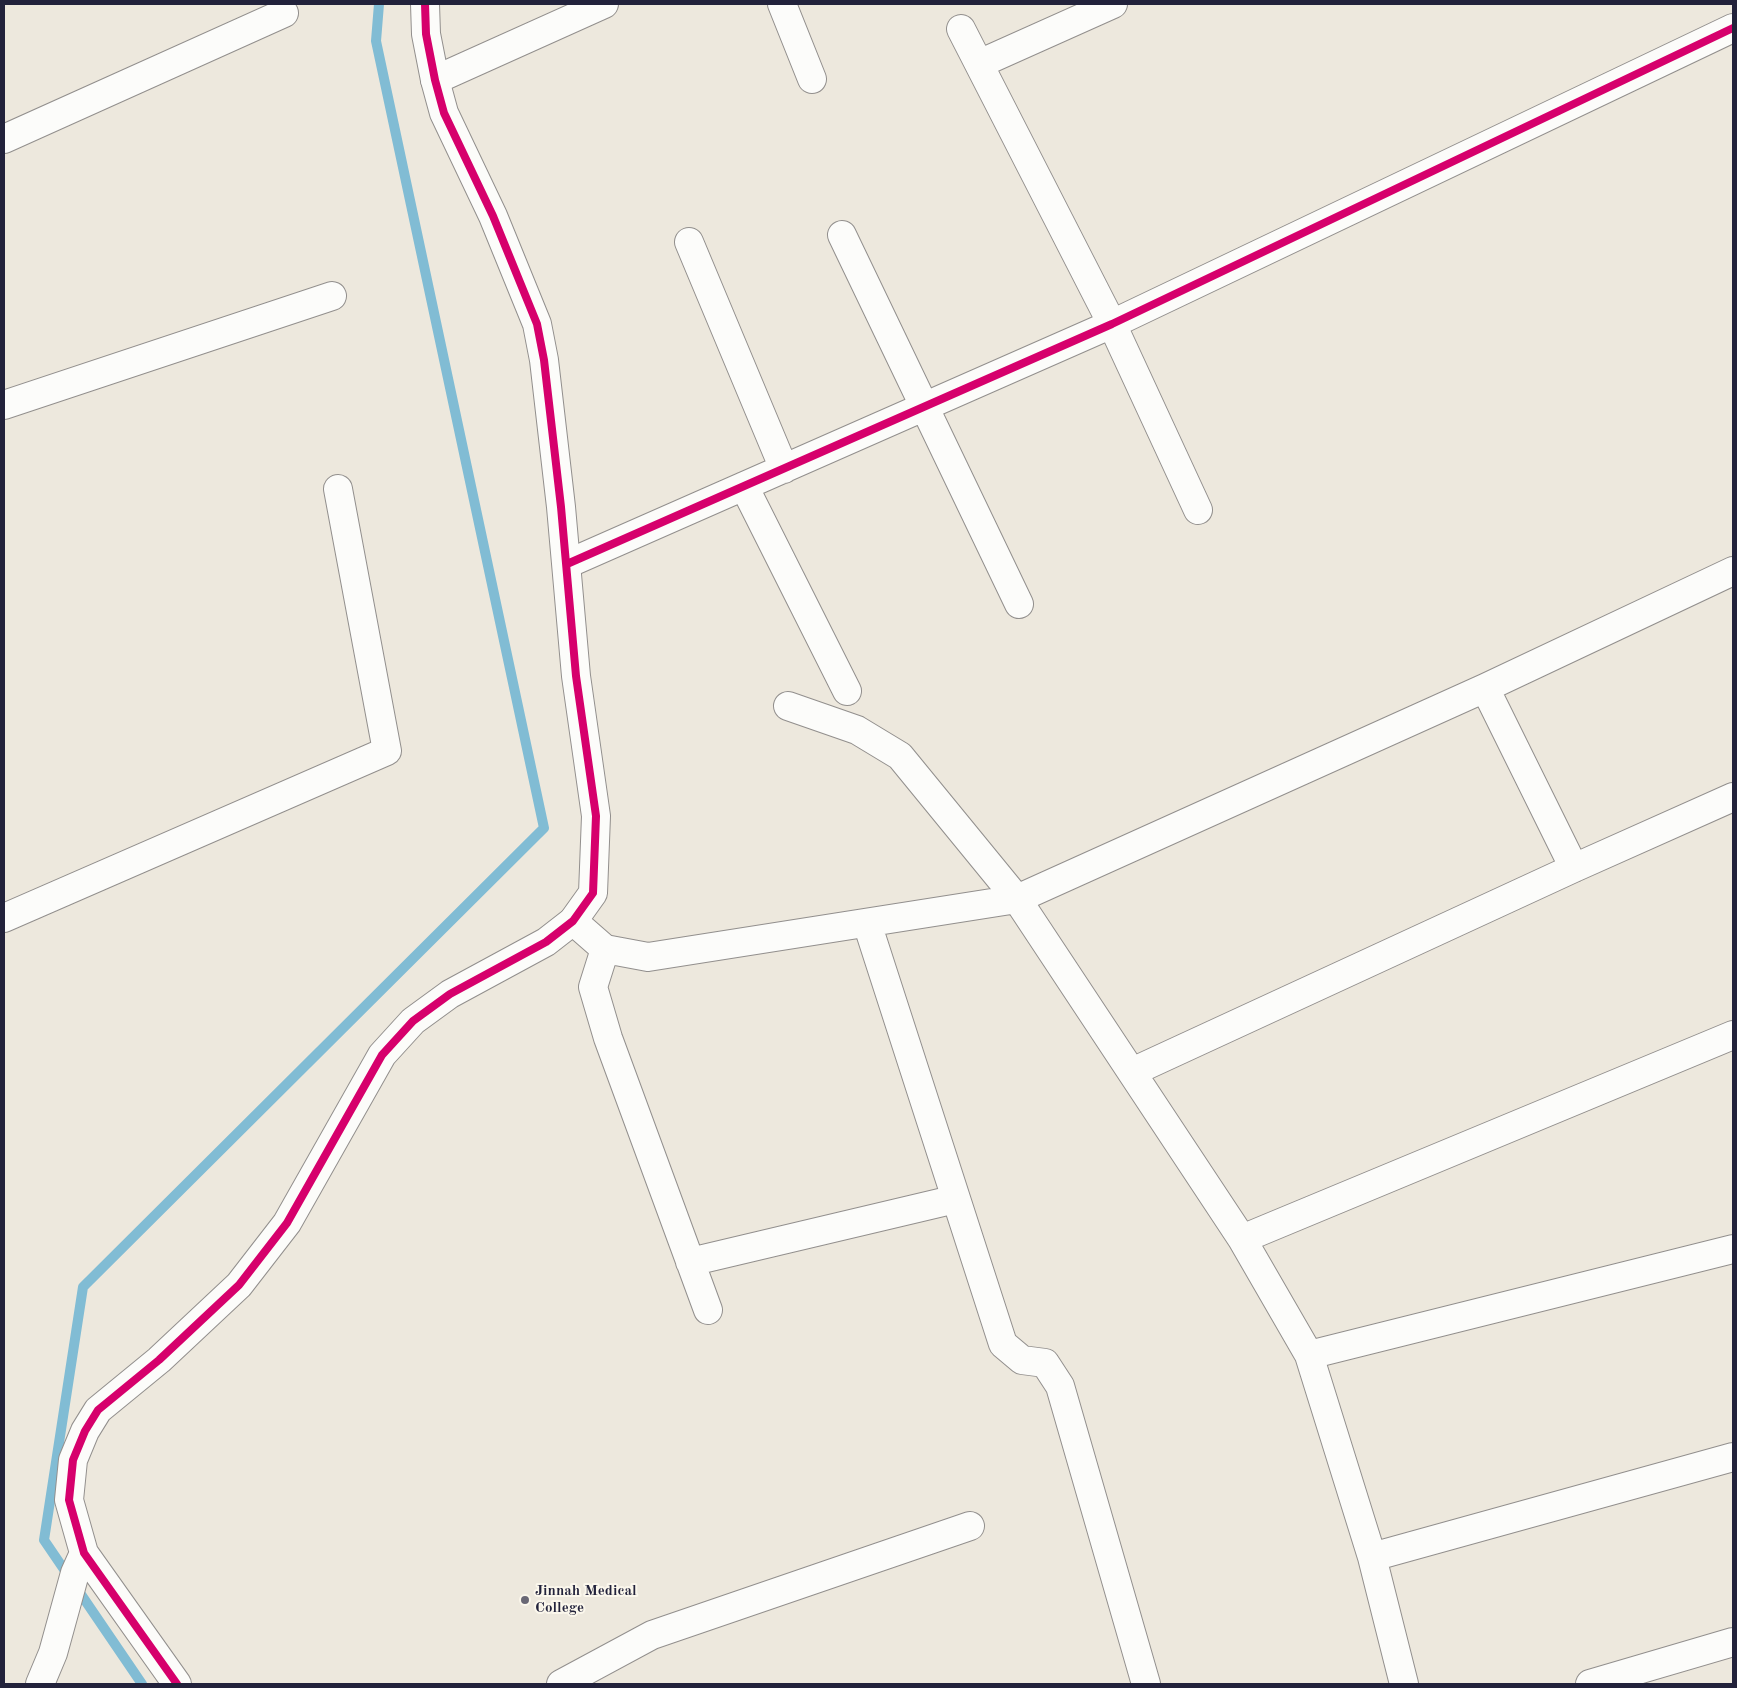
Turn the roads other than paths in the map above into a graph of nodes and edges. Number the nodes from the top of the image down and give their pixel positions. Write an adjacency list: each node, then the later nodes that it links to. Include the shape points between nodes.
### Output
1 (425, 4): 10 (street, via 426,34)
2 (604, 4): 10 (street)
3 (782, 4): 9 (street)
4 (1113, 4): 8 (street)
5 (284, 14): 11 (street)
6 (1733, 28): 15 (street)
7 (961, 29): 8 (street)
8 (979, 64): 15 (street)
9 (812, 79)
10 (435, 80): 22 (street, via 444,113 493,216 536,324 544,360)
11 (4, 139)
12 (842, 236): 17 (street)
13 (689, 242): 18 (street)
14 (332, 296): 16 (street)
15 (1112, 324): 17 (street); 21 (street)
16 (4, 405)
17 (925, 406): 18 (street); 24 (street)
18 (784, 468): 19 (street)
19 (744, 486): 22 (street); 26 (street)
20 (338, 489): 31 (street, via 387,752)
21 (1198, 510)
22 (567, 564): 32 (street, via 576,676 596,816 593,893)
23 (1733, 571): 25 (street)
24 (1019, 604)
25 (1485, 688): 29 (street); 30 (street)
26 (847, 691)
27 (788, 706): 30 (street, via 857,730 900,756)
28 (1733, 798): 29 (street)
29 (1574, 868): 36 (street)
30 (1017, 899): 33 (street); 36 (street)
31 (4, 918)
32 (574, 921): 34 (street); 46 (street, via 546,942 450,994 413,1021 382,1055 287,1223 239,1286 98,1410 73,1460 69,1500)
33 (866, 922): 34 (street, via 648,956); 37 (street)
34 (605, 949): 40 (street, via 593,987 608,1038)
35 (1733, 1035): 38 (street)
36 (1132, 1072): 38 (street)
37 (956, 1199): 40 (street); 51 (street, via 1003,1344 1022,1360 1044,1363 1060,1386)
38 (1242, 1239): 42 (street)
39 (1733, 1249): 42 (street)
40 (690, 1262): 41 (street)
41 (708, 1310)
42 (1309, 1355): 45 (street)
43 (1733, 1457): 45 (street)
44 (970, 1526): 50 (street, via 652,1635)
45 (1372, 1558): 52 (street)
46 (80, 1563): 48 (street, via 53,1653); 49 (street)
47 (1733, 1642): 53 (street)
48 (40, 1684)
49 (177, 1684)
50 (561, 1684)
51 (1146, 1684)
52 (1404, 1684)
53 (1590, 1684)

